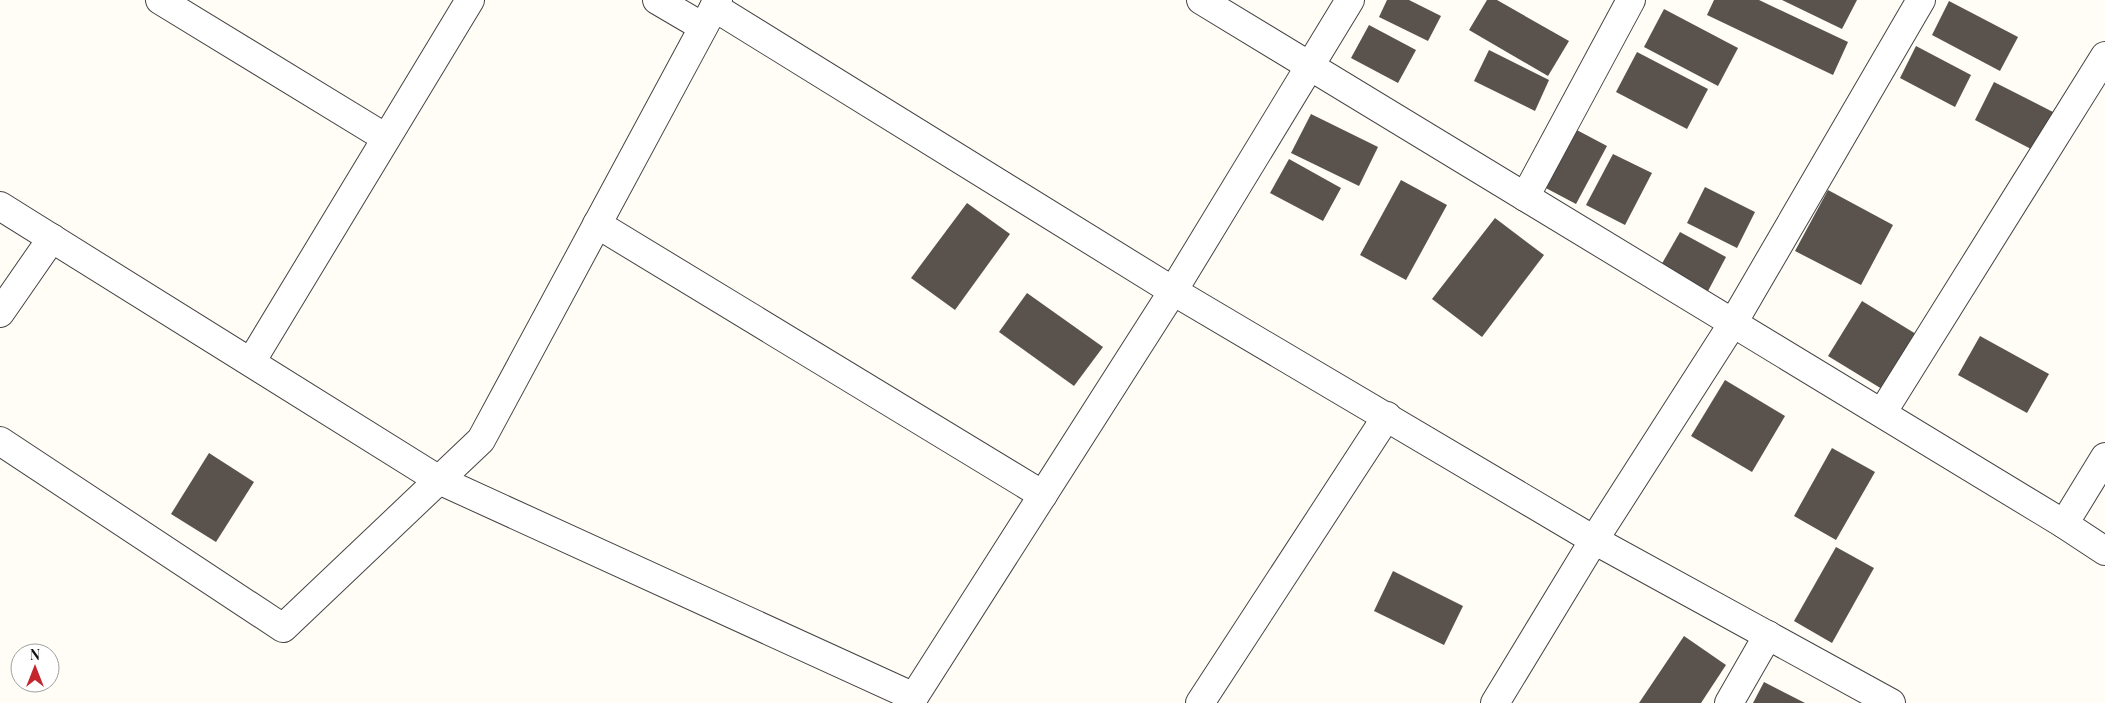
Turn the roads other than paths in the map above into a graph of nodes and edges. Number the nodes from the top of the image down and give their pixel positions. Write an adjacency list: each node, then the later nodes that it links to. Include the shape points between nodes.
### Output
1 (160, 0): 11 (street)
2 (470, 0): 11 (street)
3 (657, 0): 8 (street)
4 (1201, 0): 10 (street)
5 (1350, 0): 10 (street)
6 (1631, 0): 12 (street)
7 (1921, 0): 18 (street)
8 (711, 11): 14 (street); 16 (street)
9 (2105, 56): 20 (street)
10 (1311, 66): 12 (street); 16 (street)
11 (386, 138): 19 (street)
12 (1525, 197): 18 (street)
13 (0, 206): 15 (street)
14 (597, 224): 24 (street, via 480,440); 25 (street)
15 (52, 238): 17 (street); 19 (street)
16 (1173, 291): 21 (street); 25 (street)
17 (0, 313)
18 (1732, 323): 20 (street); 27 (street)
19 (251, 362): 24 (street)
20 (1882, 413): 26 (street)
21 (1387, 416): 27 (street); 31 (street)
22 (0, 441): 24 (street, via 283,628)
23 (2105, 457): 26 (street)
24 (440, 480): 30 (street)
25 (1044, 494): 30 (street)
26 (2064, 524): 28 (street)
27 (1594, 540): 29 (street); 32 (street)
28 (2105, 551)
29 (1768, 635): 33 (street); 34 (street)
30 (912, 700)
31 (1200, 703)
32 (1495, 703)
33 (1729, 703)
34 (1891, 703)

